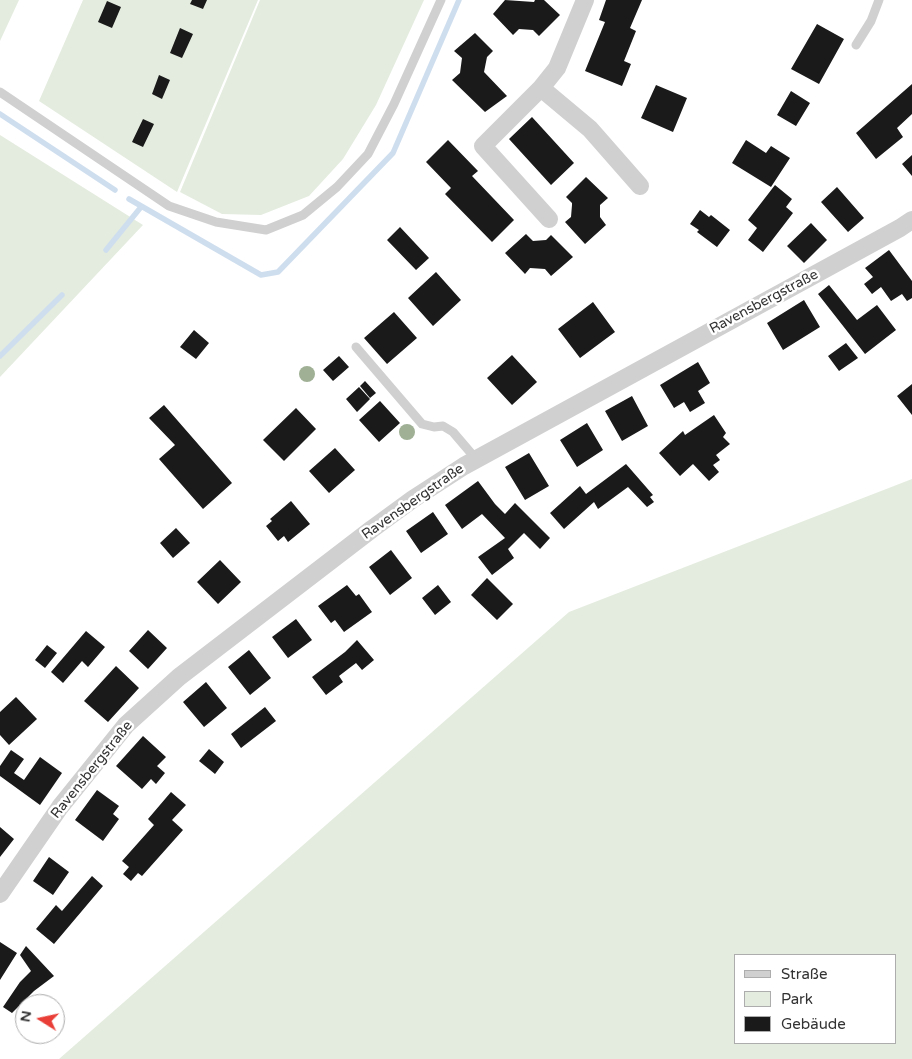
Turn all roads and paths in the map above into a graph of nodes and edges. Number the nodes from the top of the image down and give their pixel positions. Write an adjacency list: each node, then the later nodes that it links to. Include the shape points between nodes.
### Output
1 (441, 0): 6 (lane, via 368,154 338,188 303,215 266,230 216,222 168,206)
2 (585, 0): 5 (street, via 557,68)
3 (879, 0): 4 (lane)
4 (856, 46)
5 (541, 88): 7 (street, via 590,129); 8 (street, via 483,146)
6 (0, 92)
7 (640, 186)
8 (548, 219)
9 (912, 220): 11 (street, Ravensbergstraße)
10 (356, 347): 11 (lane, via 422,424 443,426 453,432)
11 (476, 459): 12 (street, Ravensbergstraße, via 372,529 180,677 126,725 60,807)
12 (0, 894)

